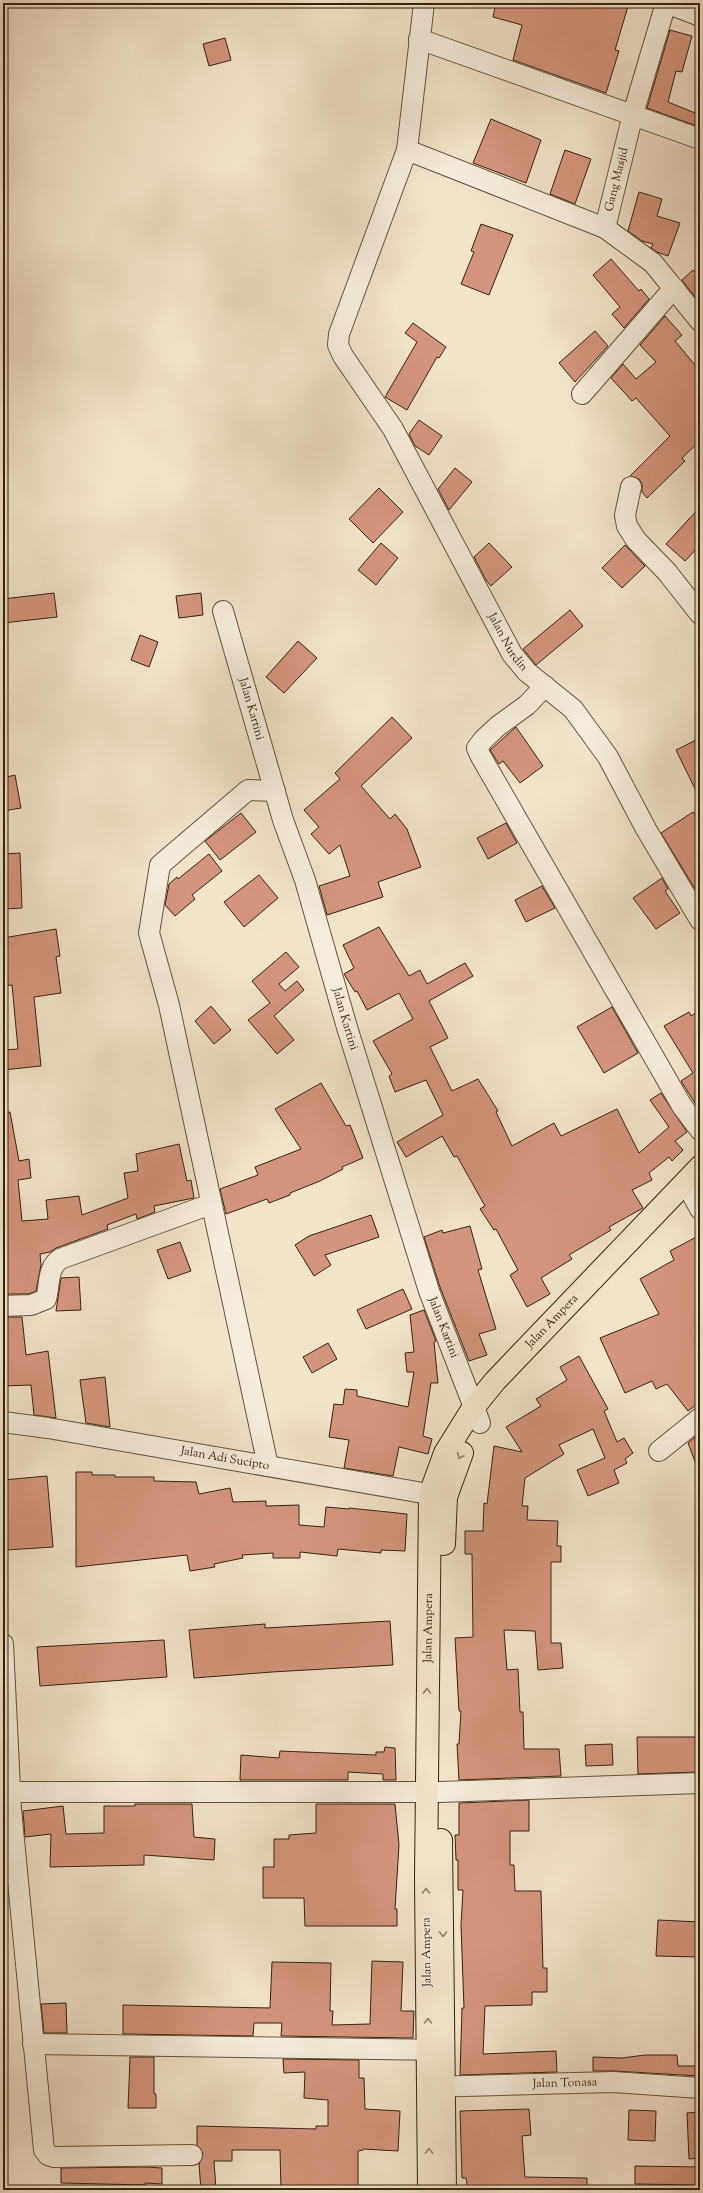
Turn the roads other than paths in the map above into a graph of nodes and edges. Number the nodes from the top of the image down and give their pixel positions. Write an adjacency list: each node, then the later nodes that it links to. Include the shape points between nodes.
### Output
1 (424, 3): 4 (street)
2 (666, 3): 3 (street); 5 (street, Gang Masjid)
3 (700, 16)
4 (419, 39): 5 (street); 7 (street)
5 (633, 114): 6 (street); 8 (street, Gang Masjid)
6 (700, 139)
7 (407, 150): 8 (street); 15 (street, Jalan Nurdin, via 339,334 338,345 393,429 512,654 518,663)
8 (605, 228): 9 (street, Gang Masjid, via 653,263)
9 (674, 288): 10 (street, Gang Masjid); 11 (street)
10 (700, 321)
11 (582, 394)
12 (631, 487): 14 (street, via 624,515 627,526 636,540 667,572)
13 (223, 611): 16 (street, Jalan Kartini)
14 (700, 614)
15 (545, 686): 17 (street, Jalan Nurdin, via 573,709 608,757 646,829); 18 (street, via 477,748 682,1106)
16 (275, 791): 21 (street, via 254,789 243,793 166,859 160,865 158,873 150,933 169,1006); 23 (street, Jalan Kartini, via 282,820 305,880 346,1024 429,1291)
17 (700, 920)
18 (700, 1130)
19 (700, 1167): 23 (main road, Jalan Ampera, via 525,1348)
20 (698, 1198): 23 (main road, Jalan Ampera)
21 (211, 1204): 22 (street, via 60,1259 54,1263 51,1270 46,1299 31,1305); 27 (street)
22 (3, 1306)
23 (476, 1416): 28 (main road, Jalan Ampera, via 460,1455)
24 (700, 1418): 26 (street)
25 (3, 1422): 27 (street, Jalan Adi Sucipto)
26 (659, 1451)
27 (268, 1466): 28 (street, Jalan Adi Sucipto)
28 (438, 1495): 31 (main road, Jalan Ampera)
29 (3, 1644): 32 (street)
30 (700, 1783): 31 (street)
31 (433, 1792): 32 (street); 34 (main road, Jalan Ampera)
32 (8, 1804): 33 (street)
33 (33, 2044): 34 (street); 37 (street, via 43,2145 48,2155)
34 (436, 2050): 35 (main road, Jalan Ampera)
35 (436, 2087): 36 (street, Jalan Tonasa, via 613,2082); 38 (main road, Jalan Ampera, one-way to 35); 39 (main road, Jalan Ampera)
36 (700, 2088)
37 (192, 2155)
38 (429, 2190)
39 (445, 2190)

